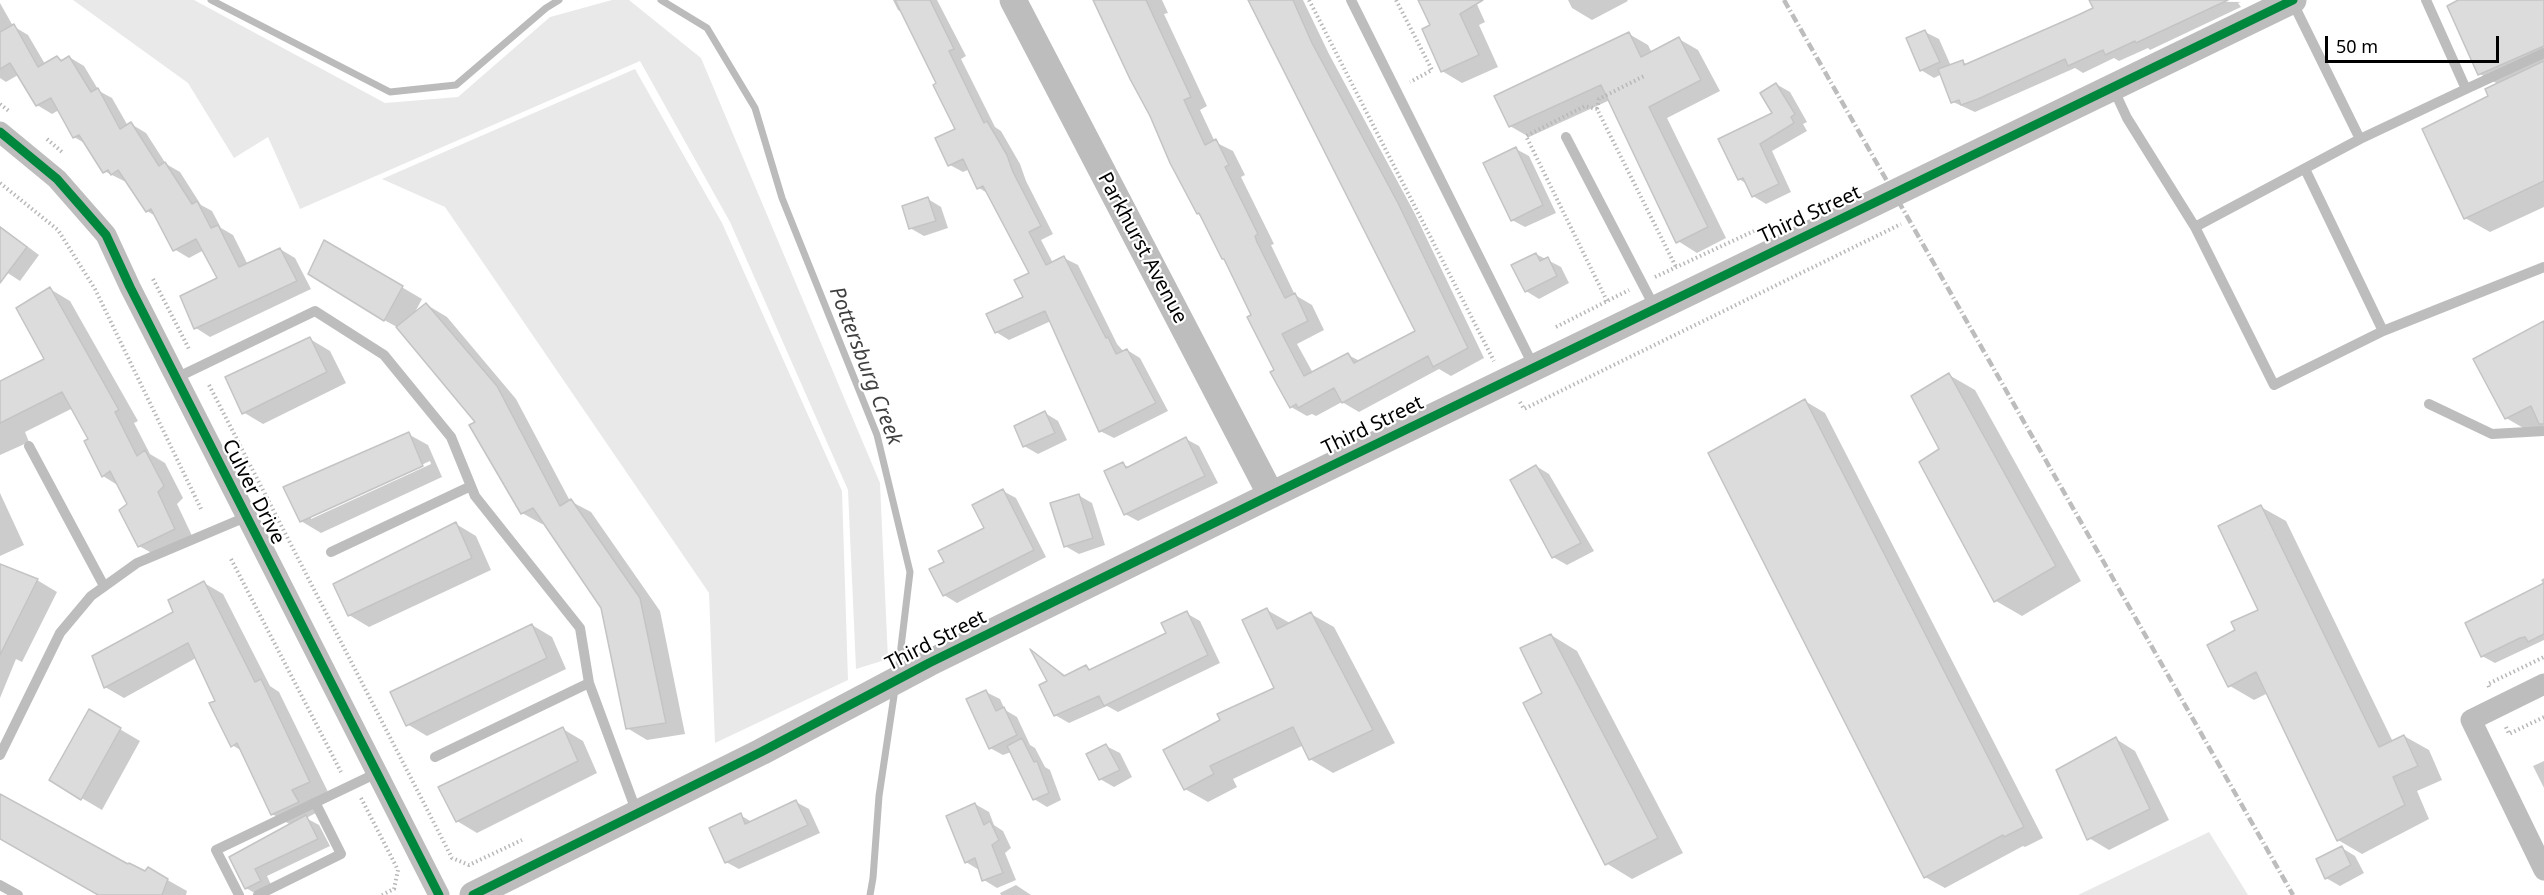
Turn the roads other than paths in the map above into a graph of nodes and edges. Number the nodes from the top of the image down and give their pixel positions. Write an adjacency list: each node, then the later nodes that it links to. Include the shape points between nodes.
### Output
1 (1013, 0): 22 (street, Parkhurst Avenue)
2 (1351, 0): 16 (lane)
3 (2293, 0): 6 (street, Third Street); 10 (lane)
4 (2426, 0): 7 (lane)
5 (2544, 53): 7 (lane)
6 (2113, 88): 12 (lane, via 2127,118); 14 (street, Third Street)
7 (2466, 89): 10 (lane)
8 (0, 132): 17 (street, Culver Drive, via 57,178 106,235)
9 (1566, 137): 14 (lane)
10 (2360, 139): 11 (lane)
11 (2305, 169): 12 (lane); 15 (lane)
12 (2195, 226): 15 (lane, via 2274,385)
13 (2544, 267): 15 (lane)
14 (1655, 308): 16 (street, Third Street)
15 (2384, 331)
16 (1534, 367): 22 (street, Third Street, via 1502,370)
17 (176, 378): 21 (lane, via 315,311 384,355 451,437); 23 (street, Culver Drive)
18 (2429, 405): 19 (lane, via 2492,434)
19 (2544, 431)
20 (29, 446): 25 (lane)
21 (471, 486): 24 (lane); 26 (lane, via 580,628)
22 (1271, 495): 32 (street, Third Street, via 929,663)
23 (246, 517): 25 (lane, via 137,564); 30 (street, Culver Drive)
24 (331, 552)
25 (105, 586): 28 (lane, via 91,596 60,633)
26 (589, 683): 29 (lane); 32 (lane)
27 (2544, 684): 33 (street, via 2471,720)
28 (0, 755)
29 (435, 757)
30 (377, 773): 31 (lane); 38 (street, Culver Drive)
31 (316, 804): 36 (lane, via 216,850); 37 (lane, via 341,854)
32 (637, 813): 39 (street, Third Street)
33 (2544, 870)
34 (0, 885): 35 (lane)
35 (18, 895)
36 (239, 895)
37 (258, 895)
38 (440, 895)
39 (472, 895)

